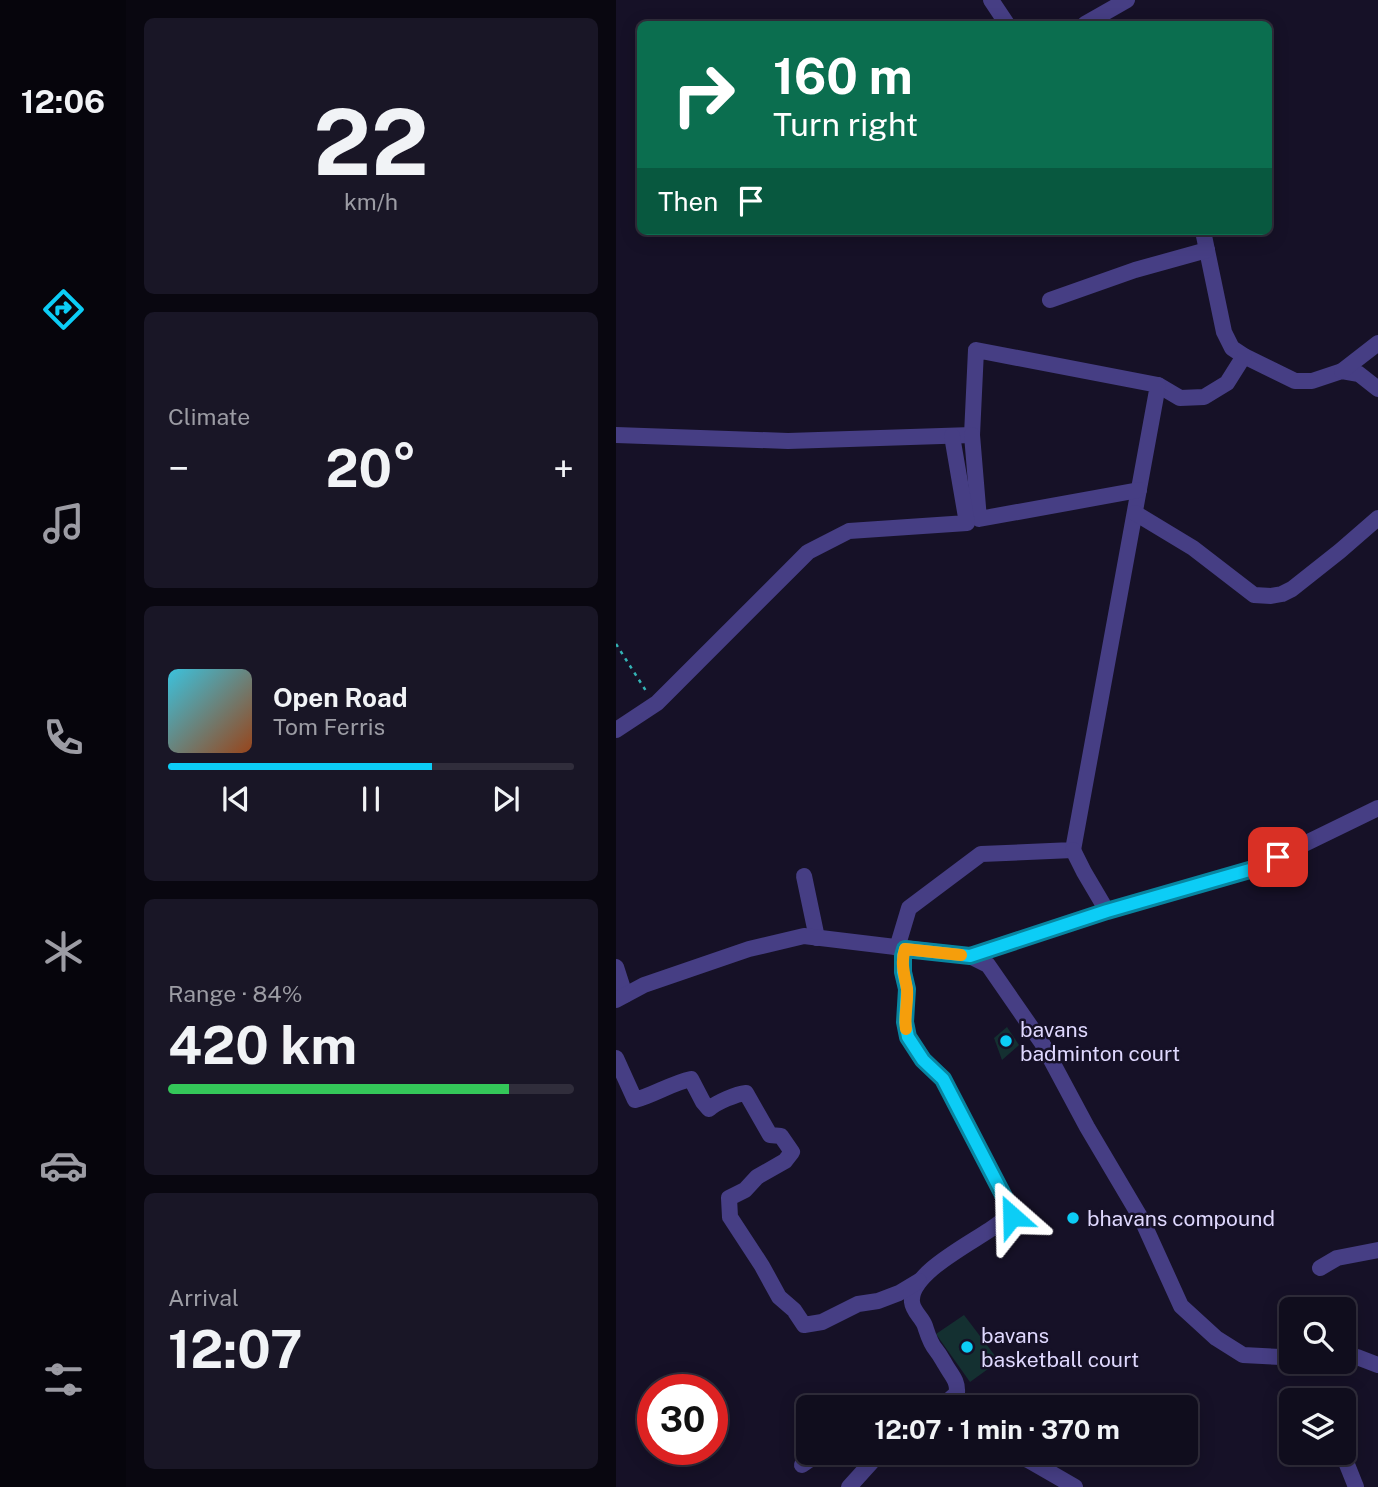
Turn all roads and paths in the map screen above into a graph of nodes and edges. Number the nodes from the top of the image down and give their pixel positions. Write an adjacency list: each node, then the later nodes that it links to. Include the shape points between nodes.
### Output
1 (991, 0): 3 (street)
2 (1127, 0): 4 (street)
3 (1005, 21)
4 (1090, 21)
5 (1204, 235): 6 (street)
6 (1207, 250): 7 (street); 9 (street, via 1224,332 1232,348)
7 (1050, 300)
8 (1378, 343): 10 (street)
9 (1244, 356): 10 (street, via 1295,381 1312,381); 11 (street, via 1227,383 1204,397 1180,398)
10 (1342, 371): 12 (street, via 1359,374)
11 (1158, 385): 14 (street, via 976,350); 16 (street)
12 (1378, 389)
13 (616, 435): 15 (street, via 788,441)
14 (972, 435): 15 (street); 16 (street, via 979,519)
15 (953, 436): 20 (street, via 967,523 849,531 808,552)
16 (1139, 489): 17 (street)
17 (1135, 513): 18 (street, via 1263,597 1292,589); 23 (street)
18 (1378, 518)
19 (616, 644): 20 (path)
20 (655, 704): 21 (street)
21 (616, 730)
22 (1378, 808): 25 (street, via 1253,869)
23 (1073, 850): 25 (street); 27 (street, via 981,854 909,908)
24 (804, 876): 26 (street)
25 (1107, 911): 28 (street)
26 (817, 938): 27 (street); 30 (street, via 804,936 749,949)
27 (901, 949): 28 (street); 34 (street, via 908,1037 943,1079 1012,1216)
28 (970, 956): 35 (street, via 988,965 1042,1043 1142,1220 1181,1306 1216,1338 1243,1354)
29 (616, 967): 30 (street)
30 (621, 997)
31 (616, 1058): 34 (street, via 635,1100 691,1079 709,1109 716,1102 746,1093 770,1135 781,1136 786,1143 792,1153 785,1161 729,1198 730,1217 779,1297 804,1325 899,1293)
32 (1378, 1250): 33 (street, via 1337,1258)
33 (1320, 1268)
34 (919, 1280): 38 (street, via 912,1304 957,1384)
35 (1279, 1357)
36 (1356, 1357): 37 (street)
37 (1378, 1366)
38 (955, 1395)
39 (869, 1465): 42 (street)
40 (1037, 1465): 43 (street)
41 (1347, 1465): 44 (street)
42 (849, 1487)
43 (1075, 1487)
44 (1356, 1487)

